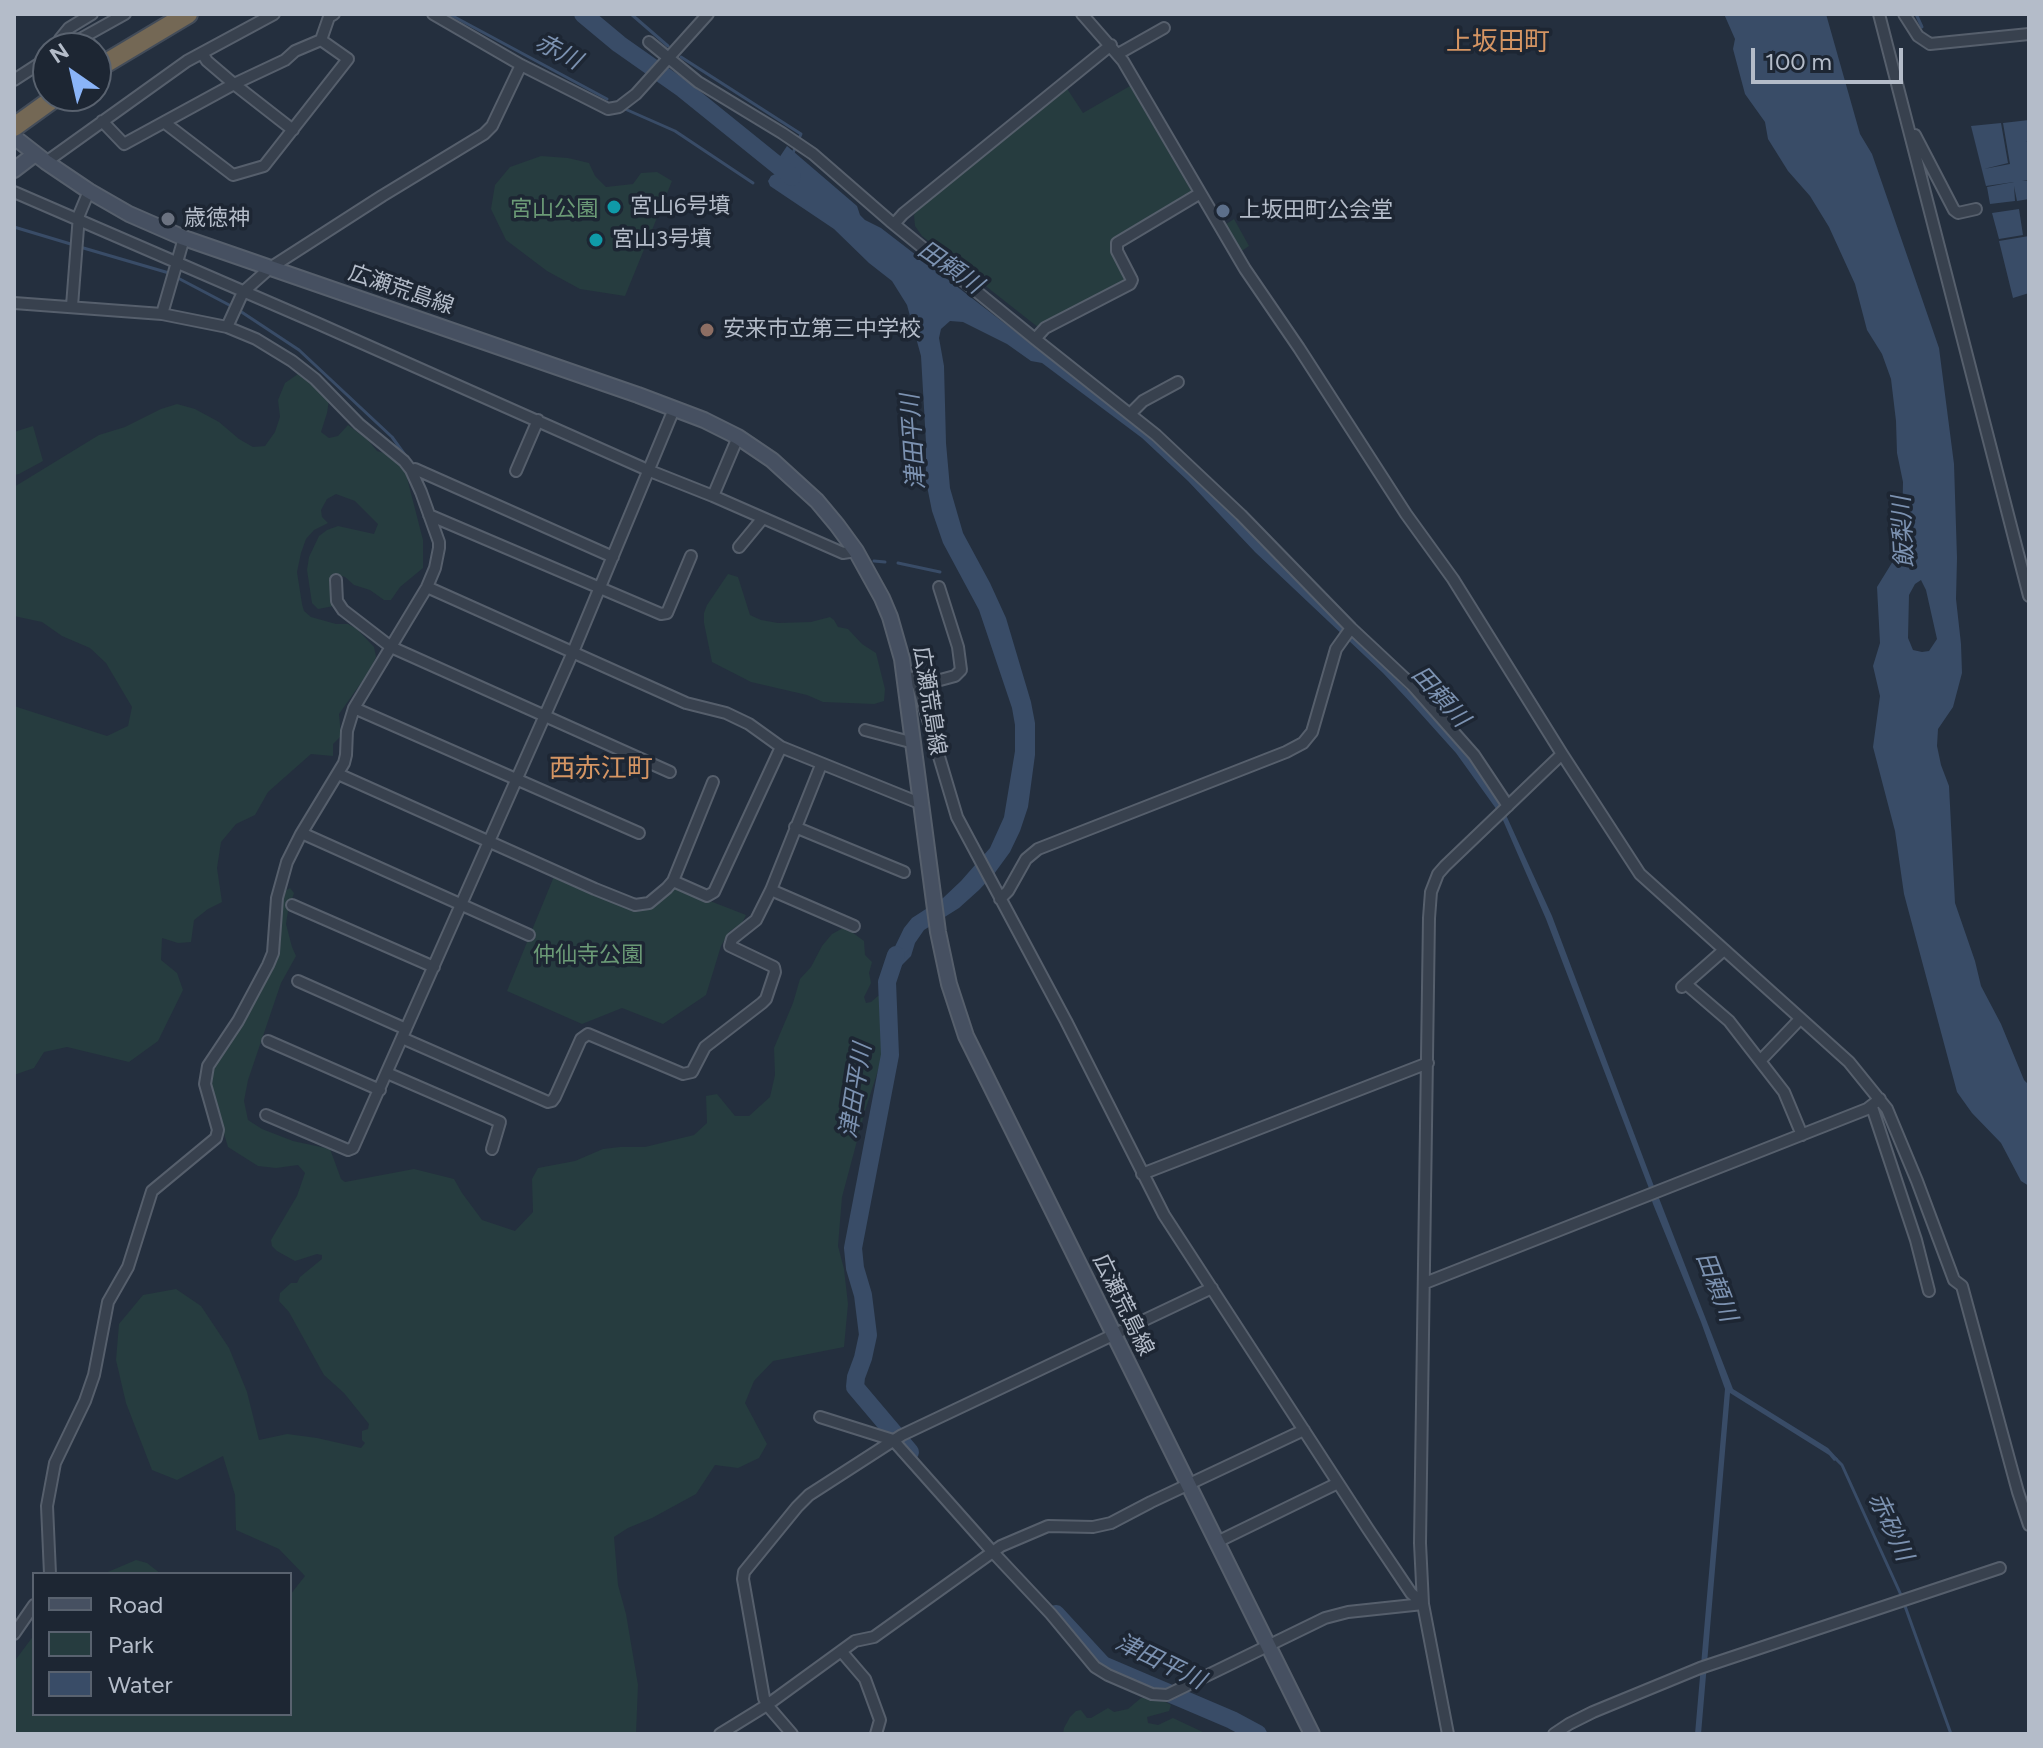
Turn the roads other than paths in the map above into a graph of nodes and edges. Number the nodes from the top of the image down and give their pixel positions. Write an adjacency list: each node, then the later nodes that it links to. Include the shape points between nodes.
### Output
1 (92, 14): 13 (street)
2 (125, 14): 14 (street)
3 (177, 14): 20 (highway)
4 (188, 14): 21 (highway)
5 (274, 14): 19 (street)
6 (334, 14): 16 (street)
7 (433, 14): 23 (street)
8 (708, 14): 22 (street)
9 (1082, 14): 18 (street)
10 (1879, 14): 33 (street)
11 (1904, 14): 15 (street, via 1930,44)
12 (1164, 28): 18 (street)
13 (66, 32)
14 (93, 32)
15 (2029, 34)
16 (321, 40): 26 (street); 34 (street, via 348,59)
17 (649, 42): 22 (street)
18 (1115, 50): 40 (street); 43 (street)
19 (202, 53): 26 (street); 30 (street)
20 (112, 56)
21 (112, 57)
22 (668, 59): 23 (street, via 640,91 608,109); 43 (street, via 813,154)
23 (521, 65): 46 (street, via 484,134)
24 (32, 68): 25 (street)
25 (14, 80)
26 (234, 84): 31 (street); 34 (street)
27 (32, 111): 29 (highway)
28 (32, 111): 32 (highway)
29 (14, 121)
30 (102, 121): 31 (street, via 124,144); 36 (street)
31 (165, 123): 34 (street, via 233,175 264,166)
32 (14, 127)
33 (1909, 127): 41 (street, via 1954,210); 72 (street)
34 (293, 130)
35 (14, 137): 36 (main road, 広瀬荒島線)
36 (41, 158): 37 (main road); 38 (main road, 広瀬荒島線)
37 (14, 170)
38 (89, 191): 42 (street); 44 (main road, 広瀬荒島線)
39 (14, 192): 42 (street)
40 (1199, 194): 52 (street, via 1117,243 1130,284 1045,328); 82 (street)
41 (1976, 209)
42 (79, 222): 45 (street); 49 (street)
43 (894, 224): 52 (street)
44 (184, 238): 45 (street); 46 (main road, 広瀬荒島線)
45 (176, 264): 47 (street); 50 (street)
46 (270, 268): 47 (street); 54 (main road, 広瀬荒島線)
47 (243, 292): 51 (street); 56 (street)
48 (14, 303): 49 (street)
49 (72, 306): 50 (street)
50 (162, 314): 51 (street)
51 (227, 327): 58 (street, via 292,361)
52 (1035, 339): 55 (street)
53 (1178, 382): 55 (street)
54 (674, 409): 57 (main road, 広瀬荒島線); 60 (street)
55 (1130, 414): 73 (street, via 1241,515)
56 (538, 420): 59 (street); 60 (street)
57 (738, 437): 61 (street); 65 (main road, 広瀬荒島線, via 807,491)
58 (411, 470): 62 (street); 67 (street)
59 (516, 471)
60 (650, 471): 61 (street); 67 (street)
61 (713, 496): 63 (street)
62 (429, 515): 69 (street, via 439,548); 71 (street)
63 (763, 518): 64 (street); 65 (street, via 843,553)
64 (739, 547)
65 (856, 551): 76 (main road, 広瀬荒島線, via 882,598)
66 (691, 556): 71 (street, via 667,613)
67 (613, 557): 71 (street)
68 (336, 580): 74 (street, via 342,608)
69 (427, 587): 74 (street); 75 (street)
70 (939, 587): 76 (street, via 961,670 955,676)
71 (601, 589): 75 (street)
72 (2029, 596)
73 (1347, 632): 89 (street, via 1412,685 1474,755); 97 (street, via 1336,649 1312,732 1303,743 1038,849)
74 (391, 647): 77 (street); 78 (street)
75 (573, 652): 78 (street); 81 (street, via 686,703 726,713)
76 (912, 682): 80 (main road, 広瀬荒島線); 97 (street, via 954,809)
77 (354, 708): 85 (street); 86 (street)
78 (544, 716): 84 (street); 86 (street)
79 (865, 730): 80 (street)
80 (914, 743): 88 (main road, 広瀬荒島線)
81 (781, 747): 83 (street); 95 (street, via 714,892 707,896)
82 (1562, 754): 89 (street); 102 (street, via 1640,874)
83 (821, 765): 88 (street); 90 (street)
84 (670, 772)
85 (338, 774): 93 (street); 130 (street, via 287,862 268,965 208,1066 205,1084 216,1138 152,1191 128,1267 108,1302 94,1375 55,1463 47,1506)
86 (516, 780): 91 (street); 93 (street)
87 (713, 782): 95 (street)
88 (922, 804): 120 (main road, 広瀬荒島線, via 938,932 966,1036)
89 (1507, 807): 109 (street, via 1445,866 1431,892)
90 (795, 827): 94 (street); 96 (street)
91 (639, 833)
92 (306, 835): 98 (street)
93 (489, 842): 95 (street, via 635,905 649,903); 98 (street)
94 (904, 872)
95 (673, 881)
96 (771, 890): 100 (street); 106 (street, via 756,920 730,946 774,967 766,999 705,1047 690,1073 588,1034 548,1102)
97 (1000, 899): 116 (street)
98 (462, 904): 101 (street); 103 (street)
99 (292, 905): 103 (street)
100 (854, 926)
101 (529, 935)
102 (1724, 950): 105 (street); 108 (street, via 1683,986 1725,1016)
103 (434, 967): 106 (street)
104 (298, 981): 106 (street)
105 (1800, 1019): 108 (street); 112 (street, via 1849,1062)
106 (404, 1034): 110 (street)
107 (268, 1041): 111 (street)
108 (1760, 1061): 114 (street, via 1784,1092)
109 (1428, 1063): 116 (street); 117 (street)
110 (387, 1073): 111 (street); 115 (street, via 500,1122)
111 (380, 1090): 113 (street, via 350,1150)
112 (1876, 1103): 114 (street); 119 (street); 126 (street, via 1897,1130 1954,1280 1962,1286)
113 (266, 1115)
114 (1802, 1135): 117 (street)
115 (492, 1149)
116 (1142, 1174): 118 (street)
117 (1425, 1283): 131 (street)
118 (1212, 1288): 120 (street); 122 (street)
119 (1929, 1291)
120 (1113, 1334): 123 (street); 125 (main road, 広瀬荒島線)
121 (820, 1417): 123 (street)
122 (1304, 1430): 124 (street); 125 (street)
123 (897, 1438): 128 (street); 136 (street, via 809,1495 744,1572)
124 (1338, 1483): 127 (street); 131 (street)
125 (1189, 1486): 127 (main road, 広瀬荒島線); 128 (street, via 1111,1523 1048,1526)
126 (2029, 1525)
127 (1217, 1542): 134 (main road, 広瀬荒島線)
128 (996, 1549): 134 (street, via 1100,1671 1152,1694 1171,1694); 135 (street, via 874,1637)
129 (2000, 1568): 142 (street, via 1704,1667 1581,1717)
130 (50, 1572)
131 (1423, 1604): 134 (street, via 1325,1618); 141 (street)
132 (32, 1608): 133 (street)
133 (14, 1634)
134 (1268, 1645): 140 (main road, 広瀬荒島線)
135 (841, 1651): 136 (street); 139 (street, via 865,1679 880,1720)
136 (767, 1705): 137 (street); 138 (street)
137 (720, 1734)
138 (792, 1734)
139 (876, 1734)
140 (1312, 1734)
141 (1448, 1734)
142 (1554, 1734)

